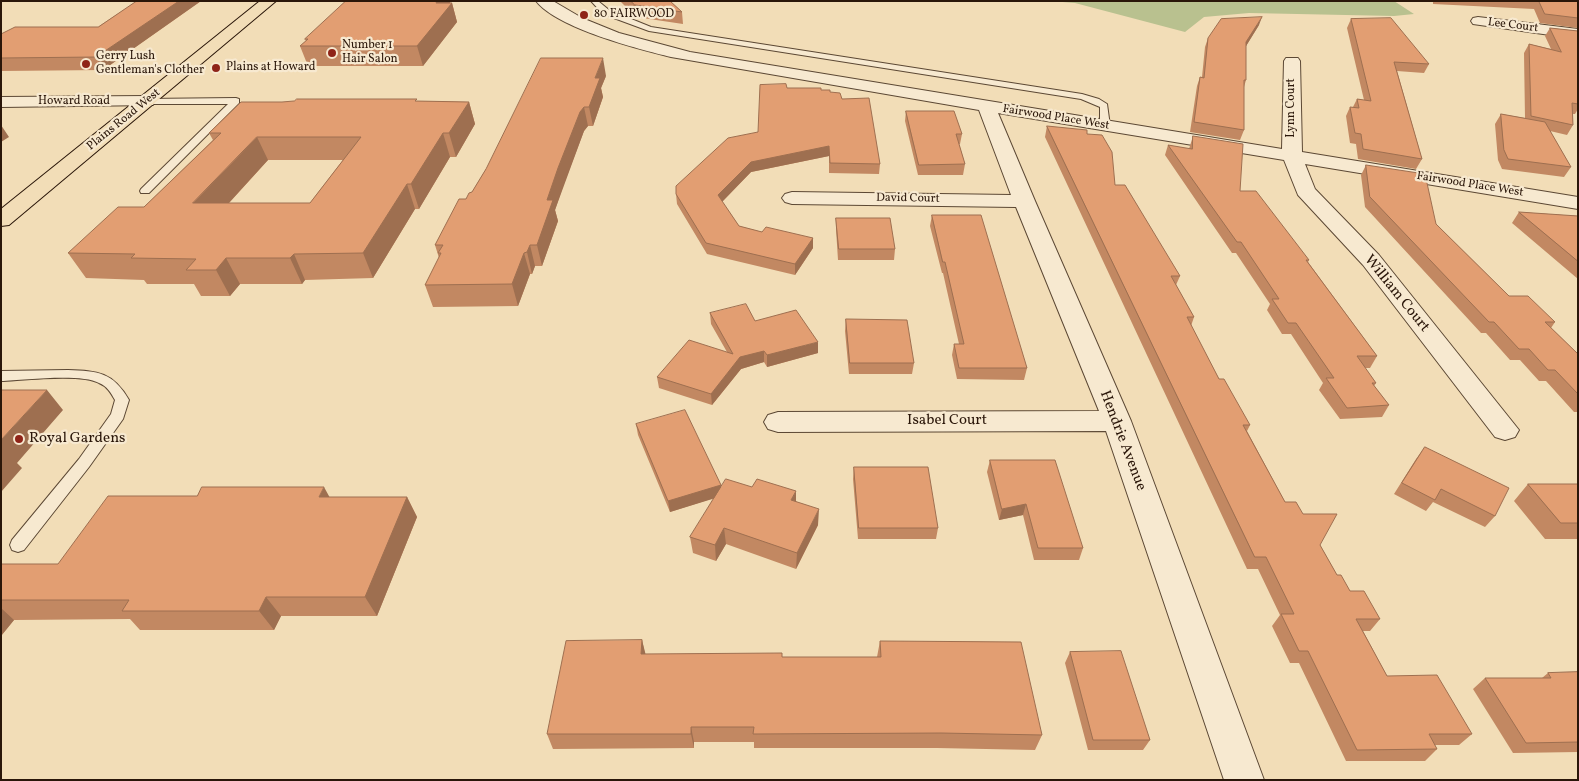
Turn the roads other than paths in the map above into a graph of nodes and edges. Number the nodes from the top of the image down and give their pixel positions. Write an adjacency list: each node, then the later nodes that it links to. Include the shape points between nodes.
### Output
1 (269, 1): 9 (main road, Plains Road West)
2 (544, 1): 11 (street, Fairwood Place West, via 562,14 650,48)
3 (594, 1): 5 (lane, via 606,12)
4 (1478, 21): 7 (street, Lee Court)
5 (649, 29): 6 (lane); 12 (lane, via 1082,97 1104,106)
6 (640, 33)
7 (1578, 34)
8 (1292, 61): 13 (street, Lynn Court)
9 (147, 101): 10 (street, Howard Road); 14 (lane, via 236,101); 18 (main road, Plains Road West)
10 (1, 102)
11 (987, 107): 12 (street, Fairwood Place West); 16 (street, Hendrie Avenue)
12 (1105, 126): 13 (street, Fairwood Place West)
13 (1292, 156): 17 (street, Fairwood Place West); 22 (street, William Court, via 1305,191 1371,260)
14 (146, 191)
15 (792, 198): 16 (street, David Court)
16 (1024, 201): 20 (street, Hendrie Avenue)
17 (1578, 203)
18 (1, 220)
19 (1, 376): 23 (lane, via 82,375 101,378 115,387 122,400 118,415 84,463)
20 (1117, 421): 21 (street, Isabel Court); 24 (street, Hendrie Avenue)
21 (778, 422)
22 (1505, 430)
23 (18, 545)
24 (1244, 780)

